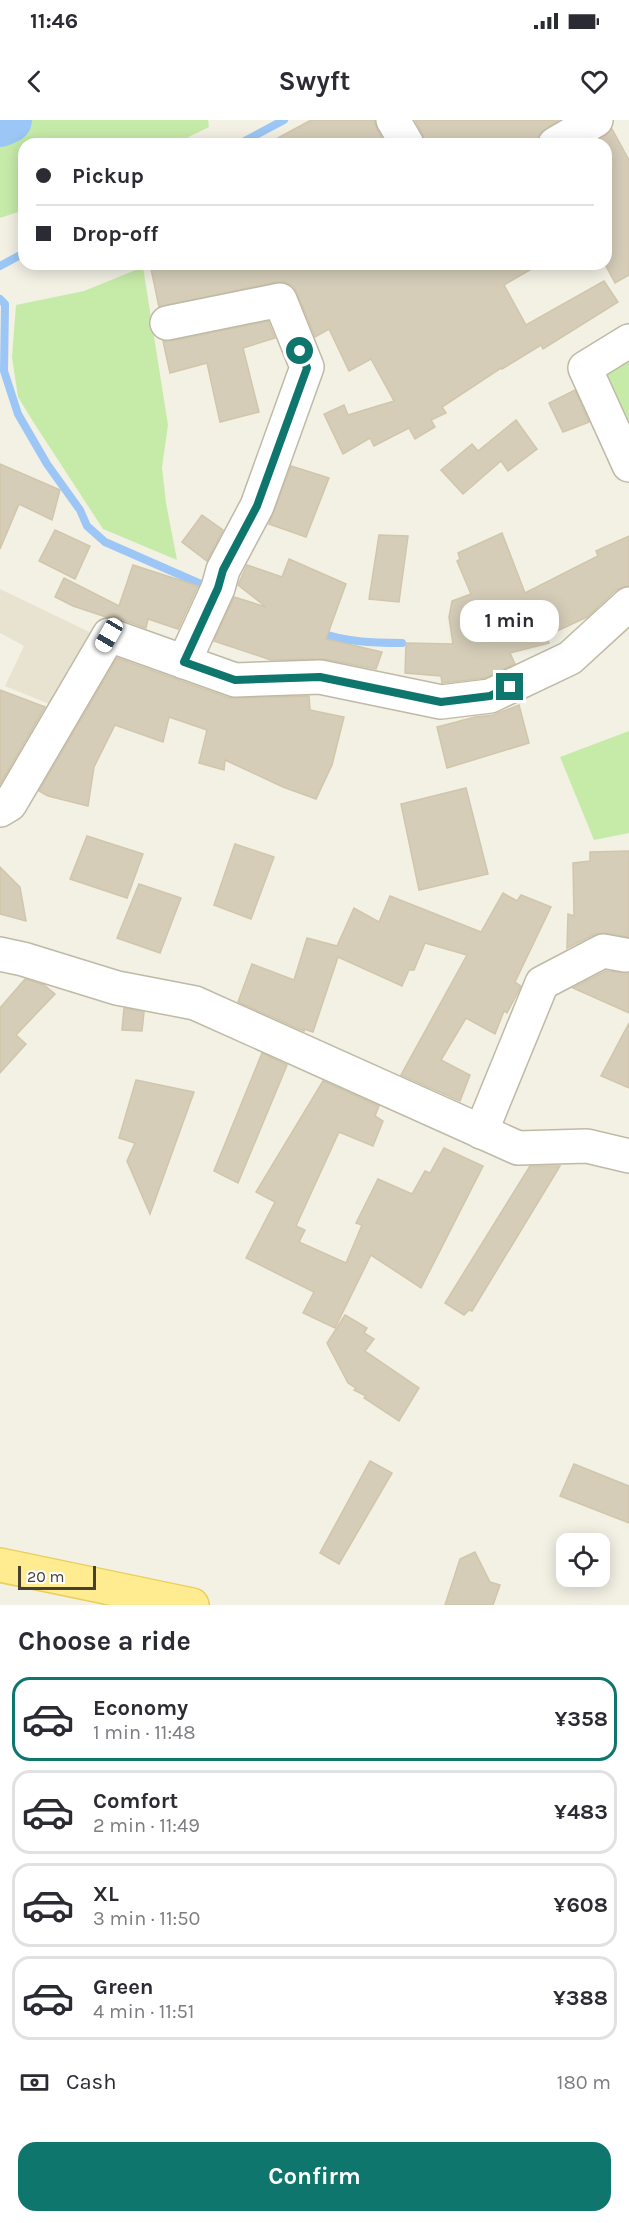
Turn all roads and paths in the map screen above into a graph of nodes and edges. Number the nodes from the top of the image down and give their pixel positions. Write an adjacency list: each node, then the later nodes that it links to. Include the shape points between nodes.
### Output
1 (393, 120): 3 (street)
2 (596, 120): 4 (street)
3 (404, 138)
4 (565, 138)
5 (167, 323): 9 (street, via 280,300 307,368 257,506 223,570)
6 (629, 341): 7 (street, via 585,368)
7 (629, 465)
8 (629, 604): 9 (street, via 570,658 490,696 441,702 320,677 235,680)
9 (184, 662): 10 (street, via 109,635 10,804)
10 (0, 810)
11 (0, 954): 13 (street, via 117,988 195,1003)
12 (625, 955): 13 (street, via 603,951 542,983)
13 (481, 1132): 14 (street, via 518,1148 587,1146)
14 (629, 1156)
15 (0, 1565): 16 (main road)
16 (192, 1605)

